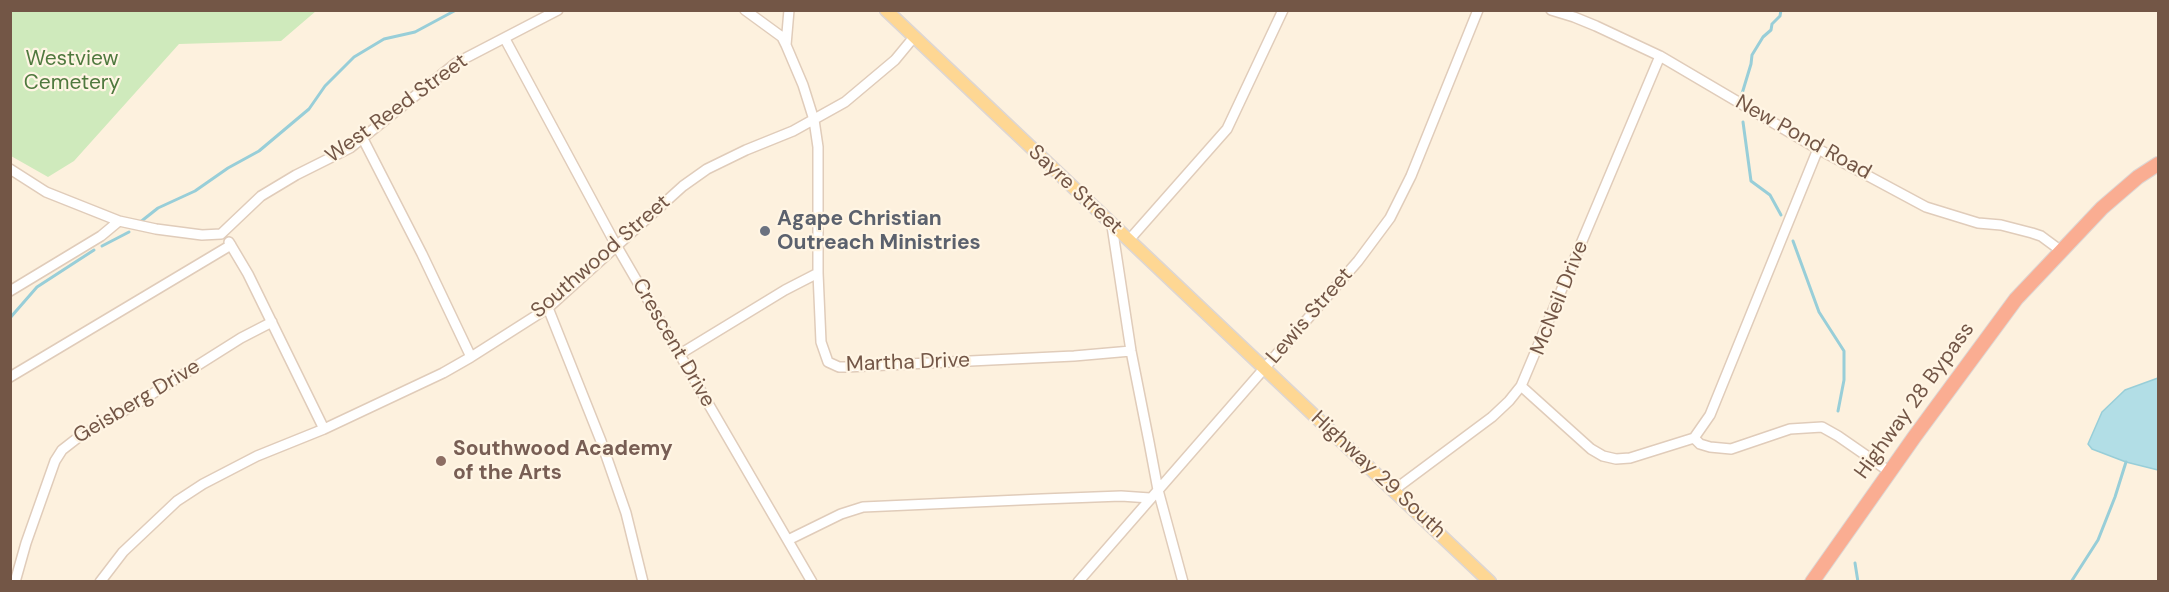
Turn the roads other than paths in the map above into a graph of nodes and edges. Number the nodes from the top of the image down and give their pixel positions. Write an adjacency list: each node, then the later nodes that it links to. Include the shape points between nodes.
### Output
1 (558, 10): 9 (street, West Reed Street)
2 (745, 10): 10 (street, via 782,37)
3 (789, 10): 10 (street, Martha Drive)
4 (886, 10): 8 (main road, Sayre Street)
5 (1283, 10): 20 (street, via 1227,129)
6 (1478, 10): 31 (street, Lewis Street, via 1412,176 1390,218)
7 (1551, 10): 11 (street, New Pond Road)
8 (914, 37): 12 (street, Southwood Street, via 876,77); 18 (main road, Sayre Street)
9 (505, 39): 13 (street, West Reed Street, via 456,63); 22 (street, Crescent Drive)
10 (786, 45): 12 (street, Martha Drive)
11 (1660, 56): 14 (street, New Pond Road); 33 (street, McNeil Drive)
12 (814, 120): 22 (street, Southwood Street, via 707,169); 24 (street, Martha Drive, via 819,161)
13 (362, 138): 19 (street, West Reed Street, via 261,196); 30 (street)
14 (1818, 149): 23 (street, New Pond Road, via 1926,207 2041,236); 35 (street, via 1713,406)
15 (2158, 164): 23 (highway, Highway 28 Bypass, via 2102,208)
16 (10, 169): 17 (street, via 46,192)
17 (119, 221): 19 (street, via 202,235); 25 (street)
18 (1112, 226): 20 (main road, Sayre Street); 28 (street)
19 (223, 232): 21 (street)
20 (1129, 240): 31 (main road, Sayre Street)
21 (231, 245): 27 (street); 32 (street)
22 (616, 245): 26 (street, Southwood Street); 29 (street, Crescent Drive)
23 (2060, 250): 36 (highway, Highway 28 Bypass, via 1998,321)
24 (818, 273): 28 (street, Martha Drive, via 821,342 828,362 840,367); 29 (street)
25 (10, 291)
26 (548, 308): 30 (street, Southwood Street); 43 (street, via 626,513)
27 (272, 322): 34 (street); 41 (street, Geisberg Drive, via 62,450)
28 (1131, 351): 37 (street)
29 (680, 354): 40 (street, Crescent Drive)
30 (471, 357): 34 (street, Southwood Street)
31 (1264, 370): 37 (street, Lewis Street); 38 (main road, Highway 29 South)
32 (10, 377)
33 (1521, 386): 35 (street, via 1603,456 1630,458); 38 (street, McNeil Drive, via 1492,417)
34 (324, 429): 42 (street, Southwood Street, via 257,456 177,501 123,552)
35 (1694, 438): 36 (street, via 1710,447 1731,449 1790,429 1822,427)
36 (1890, 471): 48 (highway, Highway 28 Bypass)
37 (1158, 490): 39 (street, Lewis Street); 46 (street)
38 (1394, 490): 47 (main road, Highway 29 South)
39 (1150, 498): 40 (street, via 863,507); 45 (street, Lewis Street)
40 (788, 540): 44 (street, Crescent Drive)
41 (15, 582)
42 (100, 582)
43 (643, 582)
44 (812, 582)
45 (1078, 582)
46 (1183, 582)
47 (1490, 582)
48 (1812, 582)

